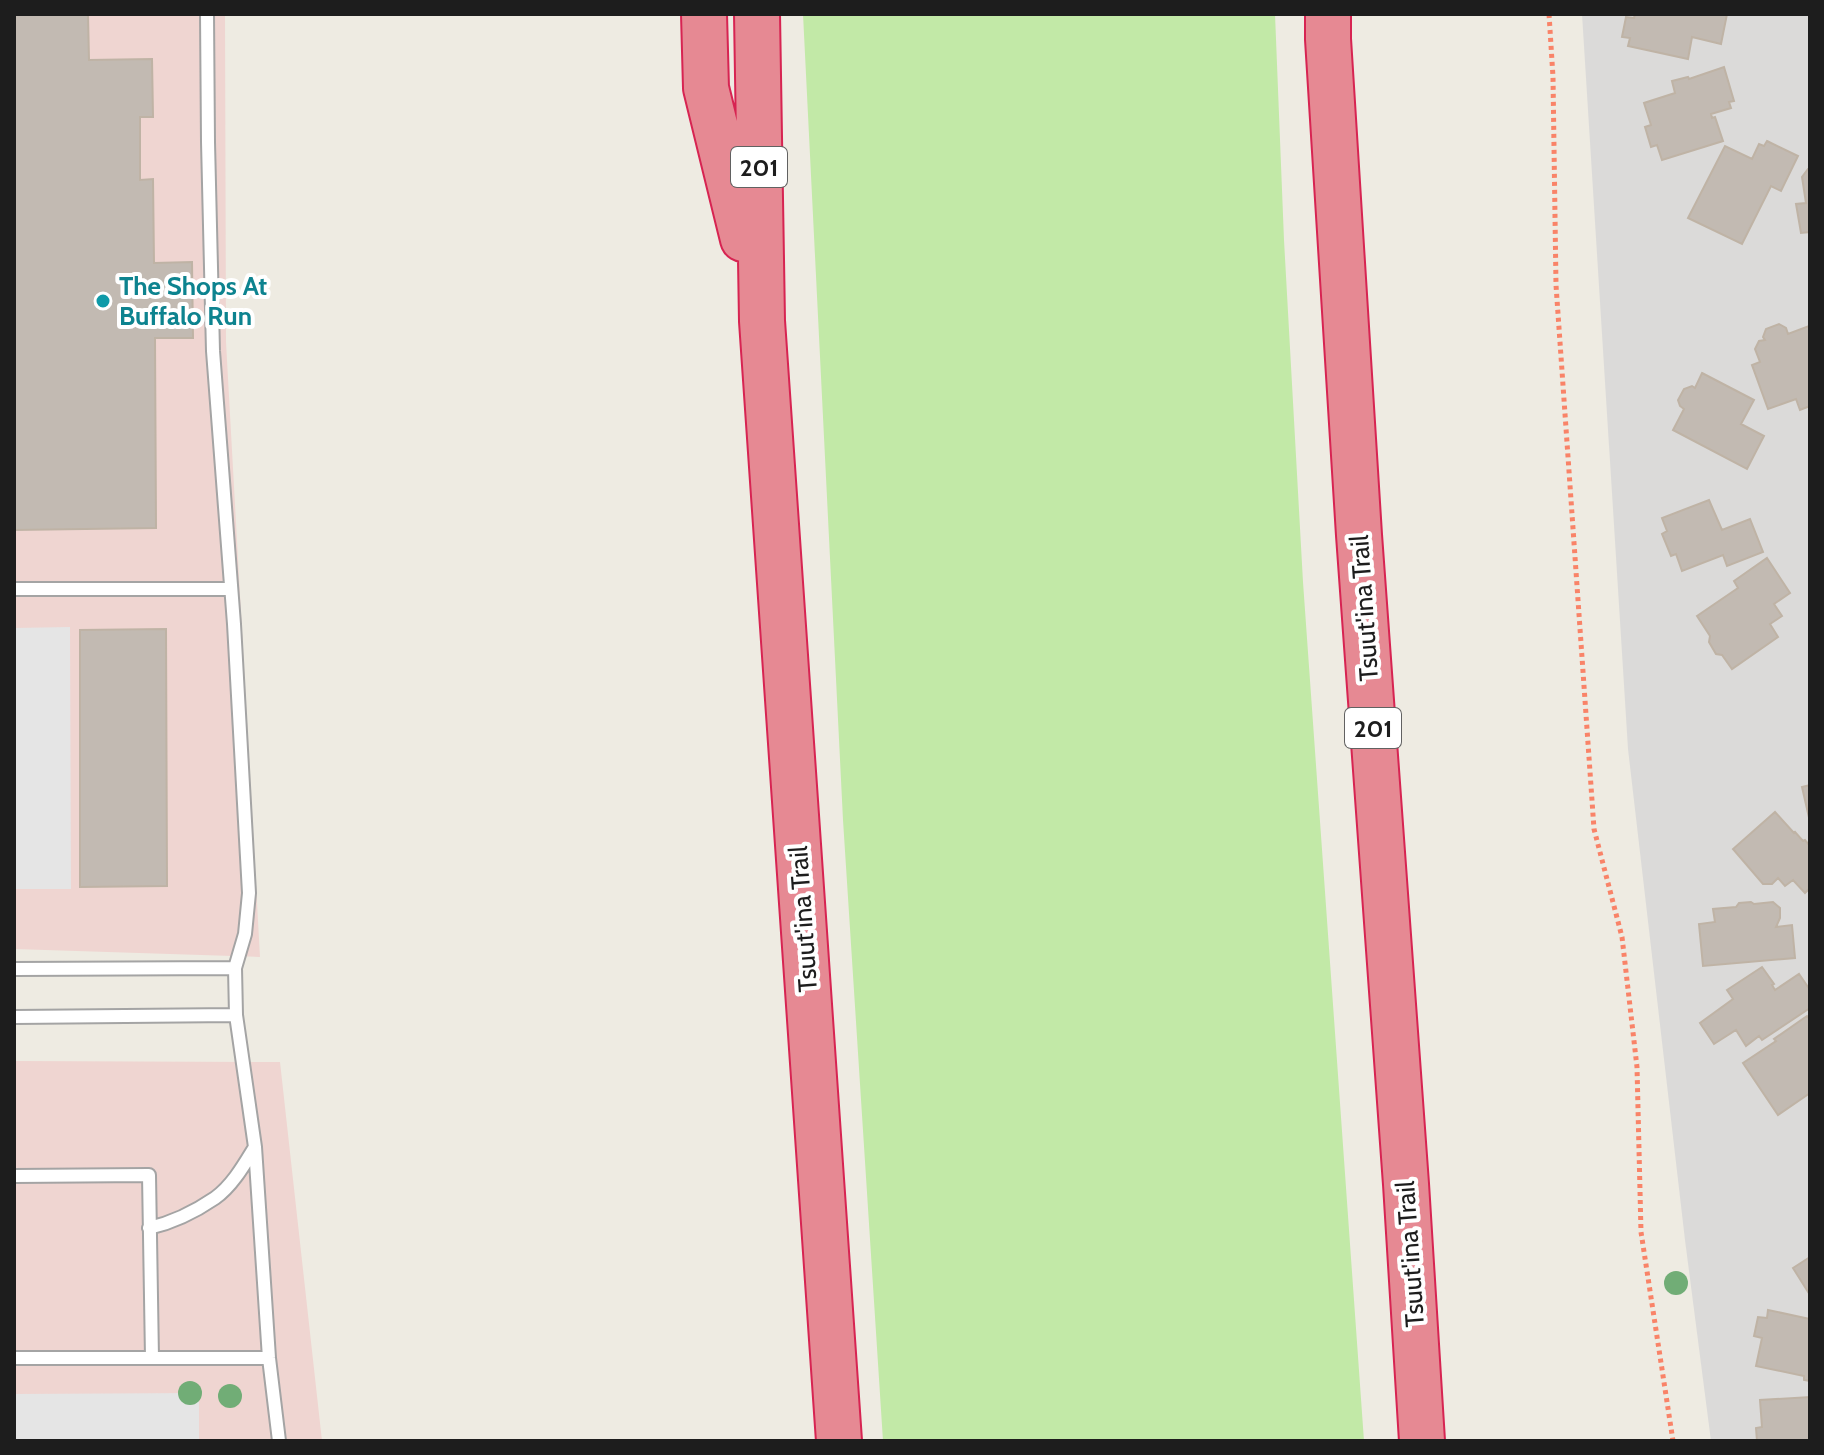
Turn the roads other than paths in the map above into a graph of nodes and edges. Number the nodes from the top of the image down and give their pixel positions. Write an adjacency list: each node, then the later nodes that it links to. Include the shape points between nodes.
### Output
1 (207, 14): 7 (lane, via 213,351)
2 (704, 14): 5 (highway, via 706,88)
3 (757, 14): 5 (highway, Tsuut'ina Trail / 201)
4 (1328, 14): 20 (highway, Tsuut'ina Trail / 201)
5 (762, 321): 19 (highway, Tsuut'ina Trail / 201)
6 (14, 589): 7 (lane)
7 (231, 589): 8 (lane, via 249,893)
8 (235, 968): 9 (lane); 10 (lane)
9 (14, 969)
10 (236, 1015): 11 (lane); 12 (lane)
11 (14, 1017)
12 (255, 1147): 14 (lane, via 216,1197); 17 (lane)
13 (14, 1176): 14 (lane, via 149,1175)
14 (149, 1228): 16 (lane)
15 (14, 1358): 16 (lane)
16 (152, 1358): 17 (lane)
17 (269, 1358): 18 (lane)
18 (279, 1441)
19 (839, 1441)
20 (1422, 1441)

